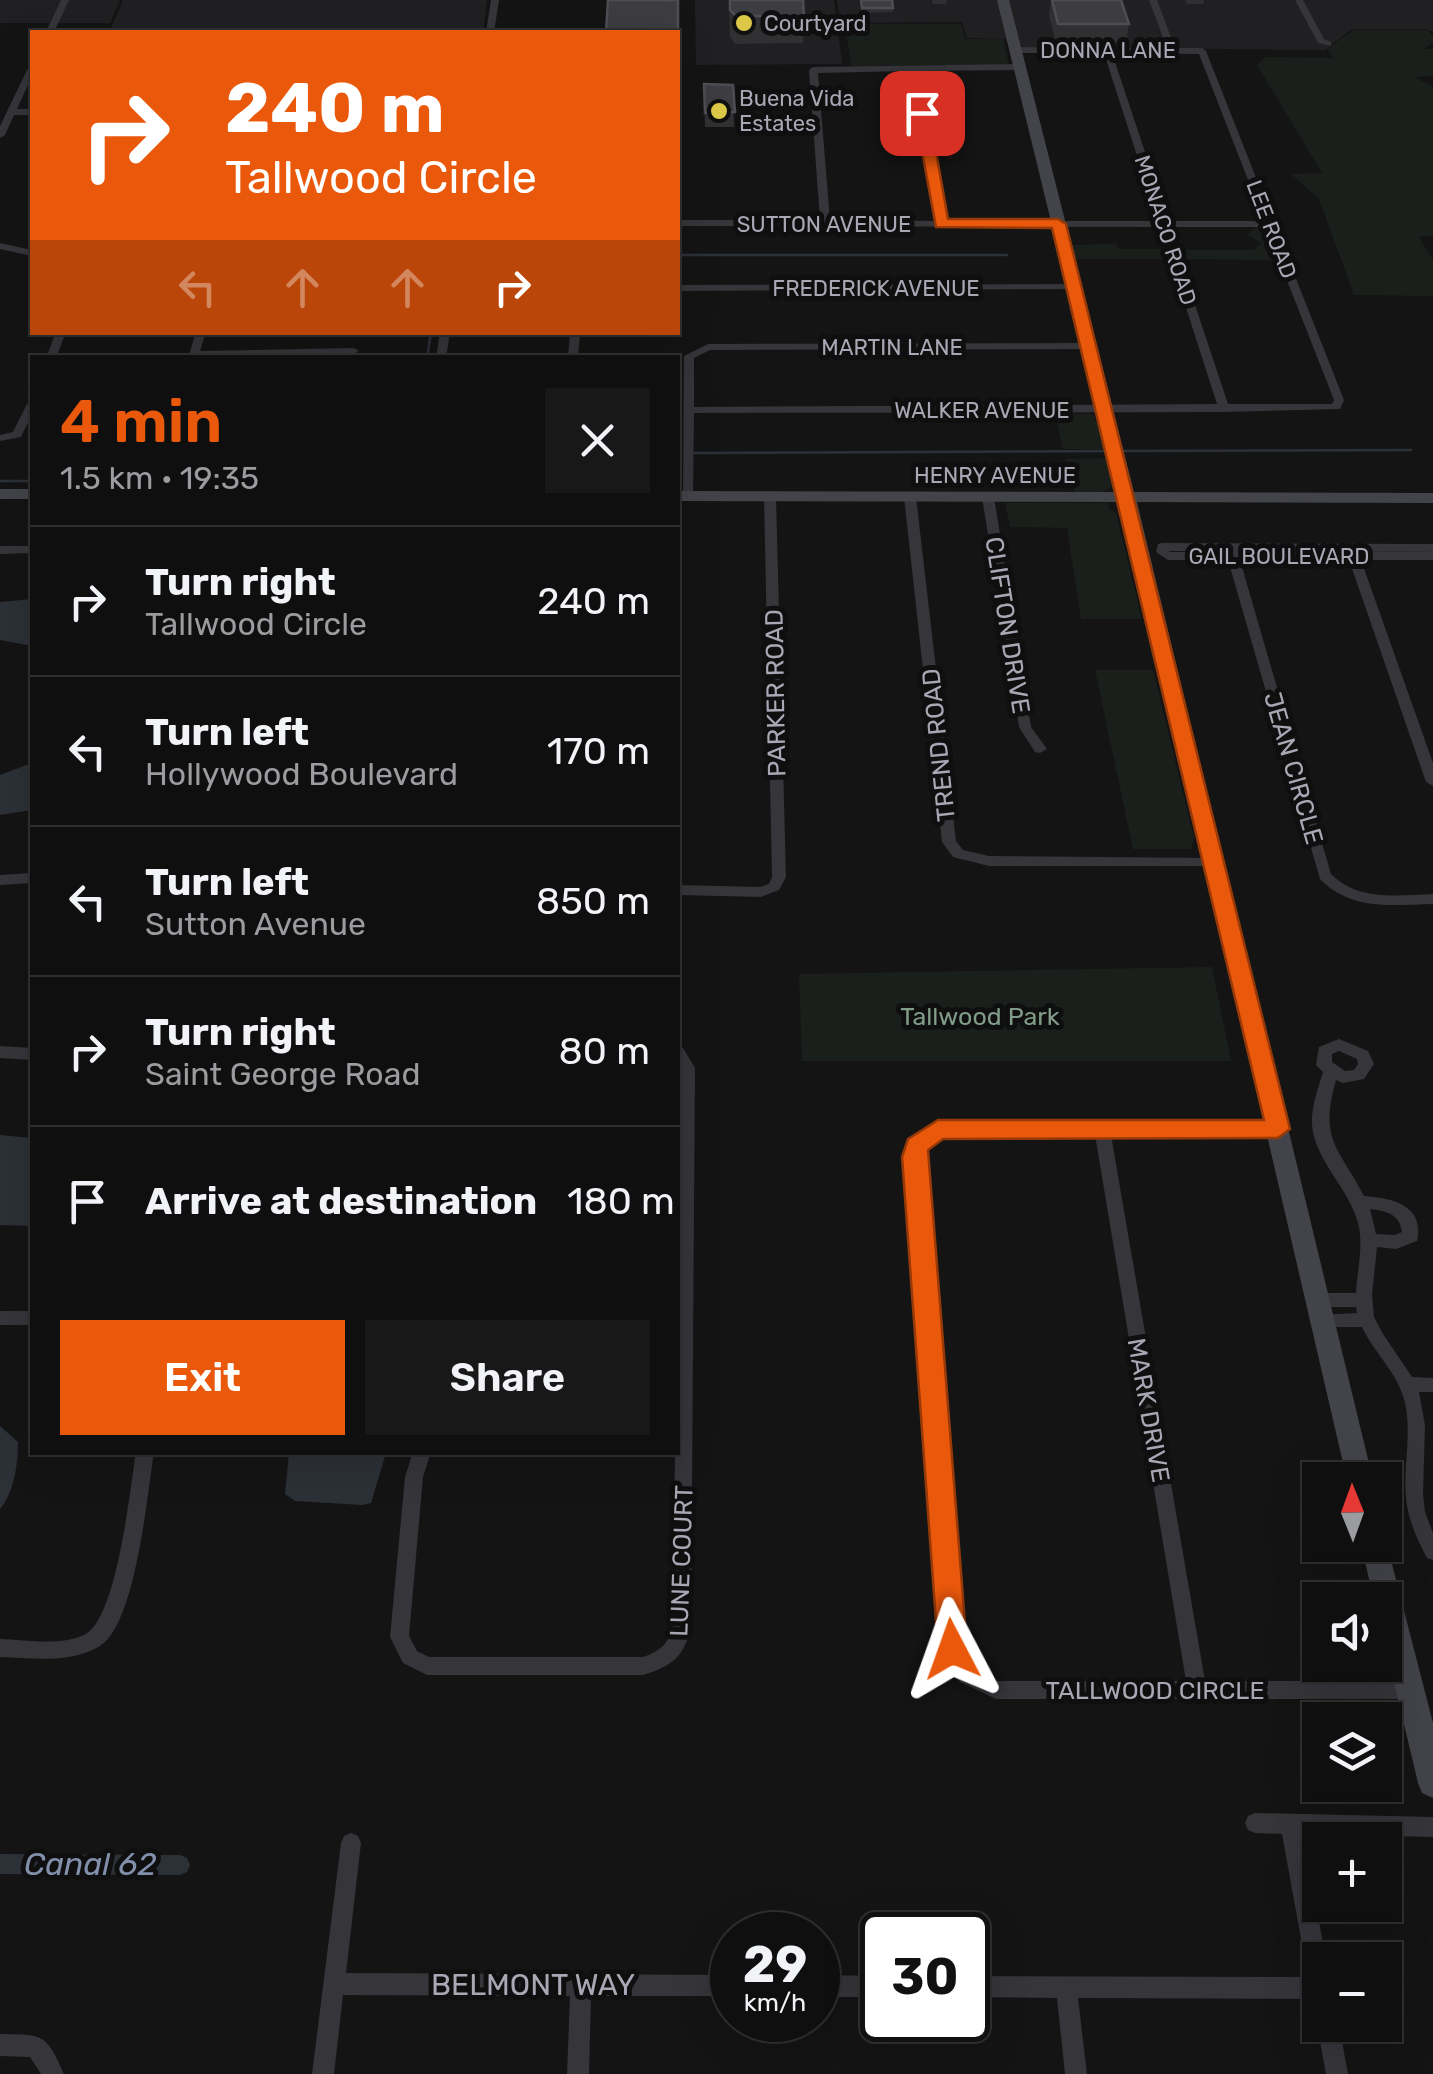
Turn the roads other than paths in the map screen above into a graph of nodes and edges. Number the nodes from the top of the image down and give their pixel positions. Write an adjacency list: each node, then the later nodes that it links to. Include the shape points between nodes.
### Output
1 (65, 0): 8 (street)
2 (495, 0): 9 (street)
3 (1003, 0): 10 (street)
4 (1144, 0): 12 (street)
5 (1153, 0): 12 (street)
6 (1299, 0): 7 (street, via 1328,44)
7 (1310, 0)
8 (51, 30)
9 (490, 30)
10 (1014, 50): 11 (street, DONNA LANE); 15 (street)
11 (1107, 50): 12 (street, DONNA LANE); 24 (street, MONACO ROAD)
12 (1167, 51): 13 (street, DONNA LANE)
13 (1202, 51): 25 (street, LEE ROAD)
14 (914, 68): 15 (street); 21 (street, via 813,70); 22 (street)
15 (1018, 68): 23 (street)
16 (30, 72): 17 (street)
17 (11, 112): 18 (street); 19 (street)
18 (30, 112)
19 (0, 134)
20 (680, 224): 21 (street, SUTTON AVENUE)
21 (826, 224): 22 (street, SUTTON AVENUE)
22 (942, 224): 23 (street, SUTTON AVENUE)
23 (1058, 224): 24 (street, SUTTON AVENUE); 28 (street)
24 (1164, 224): 25 (street, SUTTON AVENUE); 35 (street, MONACO ROAD)
25 (1270, 224): 33 (street, LEE ROAD, via 1340,400)
26 (0, 246): 27 (street)
27 (30, 253)
28 (1074, 287): 29 (street, FREDERICK AVENUE); 30 (street)
29 (680, 288)
30 (1090, 346): 36 (street, MARTIN LANE, via 708,347 688,356); 37 (street)
31 (354, 354): 32 (street)
32 (274, 355)
33 (1336, 407): 35 (street, WALKER AVENUE)
34 (30, 408): 38 (street, via 17,434)
35 (1224, 409): 37 (street, WALKER AVENUE)
36 (688, 410): 37 (street, WALKER AVENUE); 41 (street)
37 (1104, 410): 45 (street)
38 (0, 438)
39 (0, 494): 40 (street)
40 (30, 494)
41 (682, 496): 42 (street, HENRY AVENUE)
42 (770, 497): 43 (street, HENRY AVENUE); 58 (street, PARKER ROAD, via 779,877 774,888 761,892)
43 (910, 497): 44 (street, HENRY AVENUE); 55 (street, TREND ROAD, via 949,842 958,854 989,861)
44 (988, 497): 45 (street, HENRY AVENUE); 53 (street, CLIFTON DRIVE, via 1024,727)
45 (1127, 497): 46 (street, HENRY AVENUE); 55 (street)
46 (1433, 498)
47 (1433, 548): 51 (street, GAIL BOULEVARD)
48 (0, 550): 49 (street)
49 (30, 550)
50 (1232, 552): 51 (street, GAIL BOULEVARD); 59 (street, JEAN CIRCLE, via 1325,876 1356,899)
51 (1352, 552): 52 (street, GAIL BOULEVARD); 54 (street)
52 (1433, 556)
53 (1040, 749)
54 (1433, 782)
55 (1215, 863): 65 (street)
56 (30, 878): 57 (street)
57 (0, 880)
58 (680, 890)
59 (1433, 900)
60 (0, 1052): 61 (street)
61 (30, 1054)
62 (680, 1056): 77 (street, LUNE COURT, via 687,1068 677,1649 643,1666 427,1666 410,1657 399,1637)
63 (1330, 1072): 66 (street, via 1318,1114 1322,1140)
64 (1102, 1129): 65 (street, TALLWOOD CIRCLE); 82 (street, MARK DRIVE); 82 (street, TALLWOOD CIRCLE, via 938,1130 917,1145 952,1649 967,1676 996,1690)
65 (1278, 1129): 69 (street)
66 (1358, 1202): 67 (street); 67 (street, via 1394,1206 1409,1222 1405,1240)
67 (1370, 1240): 68 (street)
68 (1364, 1300): 69 (street); 72 (street)
69 (1321, 1310): 72 (street); 78 (street)
70 (0, 1318): 71 (street)
71 (30, 1318)
72 (1367, 1320): 73 (street)
73 (1408, 1384): 74 (street); 75 (street)
74 (1433, 1385)
75 (1425, 1428): 79 (street, via 1412,1495)
76 (144, 1455): 81 (street, via 117,1610 98,1637 69,1648)
77 (421, 1455)
78 (1356, 1462)
79 (1433, 1552)
80 (1380, 1562): 83 (street)
81 (0, 1648)
82 (1197, 1690): 83 (street, TALLWOOD CIRCLE)
83 (1409, 1690): 84 (street)
84 (1433, 1783)
85 (1255, 1823): 86 (street)
86 (1290, 1826): 87 (street); 89 (street)
87 (1433, 1827)
88 (351, 1844): 90 (street)
89 (1312, 1942)
90 (334, 1984): 91 (street, BELMONT WAY); 99 (street)
91 (582, 1986): 92 (street, BELMONT WAY); 100 (street)
92 (710, 1986)
93 (1302, 1986): 95 (street)
94 (990, 1987): 95 (street)
95 (1066, 1987): 101 (street)
96 (1331, 2042): 102 (street)
97 (0, 2046): 98 (street, via 36,2046)
98 (53, 2074)
99 (323, 2074)
100 (578, 2074)
101 (1076, 2074)
102 (1337, 2074)

